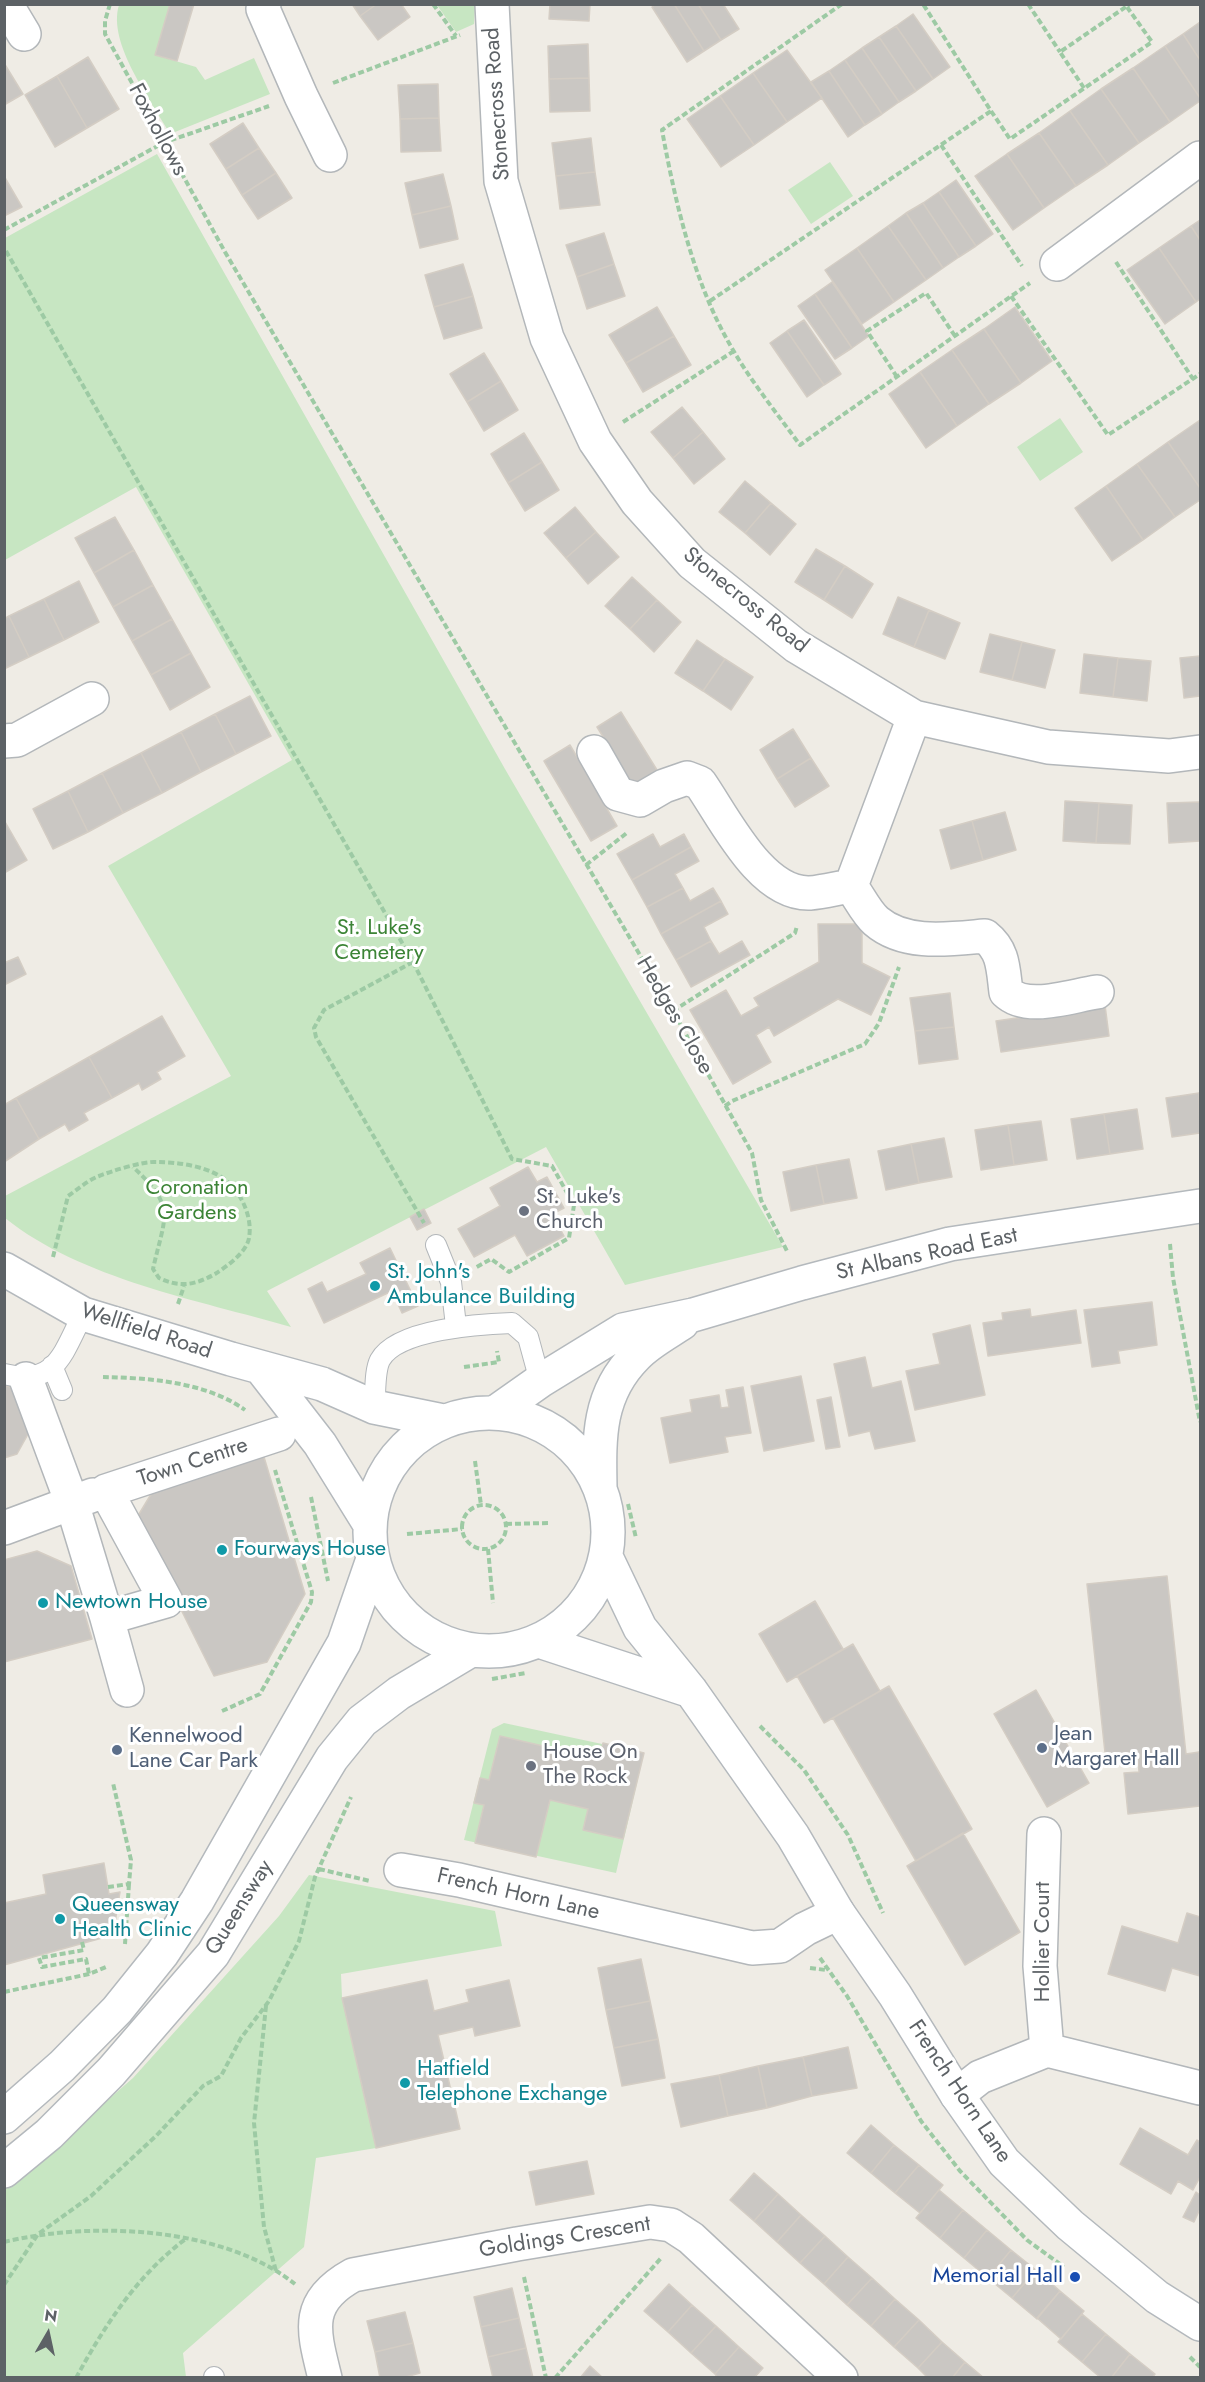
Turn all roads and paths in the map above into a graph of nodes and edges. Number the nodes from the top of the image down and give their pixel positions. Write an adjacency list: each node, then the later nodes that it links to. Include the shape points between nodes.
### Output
1 (6, 4): 10 (main road)
2 (110, 4): 16 (path, Foxhollows, via 105,34)
3 (264, 4): 14 (main road)
4 (433, 4): 11 (path)
5 (842, 4): 25 (path, via 662,130 689,247)
6 (922, 4): 15 (path)
7 (1028, 4): 12 (path)
8 (1129, 6): 12 (path); 13 (path, via 1152,42)
9 (492, 14): 11 (path); 31 (main road, Stonecross Road, via 501,181 547,338)
10 (24, 34)
11 (456, 36): 14 (path)
12 (1060, 52): 13 (path)
13 (1084, 88): 15 (path, via 1010,139)
14 (301, 96): 16 (path); 18 (main road)
15 (990, 111): 17 (path)
16 (163, 142): 20 (path); 37 (path, Foxhollows)
17 (941, 145): 24 (path, via 1032,281); 25 (path)
18 (330, 155)
19 (1200, 158): 21 (main road)
20 (4, 230)
21 (1097, 234): 23 (main road); 30 (path)
22 (6, 251): 43 (path)
23 (1057, 264)
24 (1011, 296): 26 (path); 30 (path, via 1108,435)
25 (710, 301): 27 (path)
26 (955, 336): 29 (path); 29 (path, via 926,293 867,331)
27 (734, 351): 29 (path, via 800,445); 31 (path)
28 (1200, 374): 30 (path)
29 (897, 377)
30 (1192, 379)
31 (595, 441): 33 (main road, Stonecross Road, via 637,502 692,563 796,646)
32 (92, 699): 34 (main road, via 17,740)
33 (914, 717): 36 (main road, Stonecross Road, via 1048,747 1169,756); 40 (main road)
34 (4, 741)
35 (594, 752): 38 (main road, via 618,794)
36 (1200, 752)
37 (523, 759): 39 (path, Hedges Close)
38 (640, 800): 39 (path, via 631,830); 41 (main road, via 687,778 700,783 761,872 780,887)
39 (586, 865): 45 (path, Hedges Close)
40 (851, 886): 41 (main road); 42 (main road, via 876,921)
41 (808, 893): 45 (path, via 795,933)
42 (910, 938): 44 (main road, via 985,936 1002,957 1006,992 1013,999 1029,1002); 46 (path, via 879,1023 865,1044)
43 (413, 962): 50 (path, via 324,1010 314,1028); 53 (path, via 512,1159 552,1166 574,1205 569,1239 509,1272 491,1259)
44 (1097, 992)
45 (673, 1011): 46 (path, Hedges Close)
46 (725, 1106): 54 (path, Hedges Close, via 752,1153 761,1200)
47 (133, 1167): 51 (path, via 97,1176 68,1196); 55 (path, via 163,1200 165,1216 153,1269 159,1278); 55 (path, via 154,1161 194,1166 222,1177 238,1191 245,1206 249,1239 241,1252 223,1269)
48 (1200, 1206): 49 (main road, St Albans Road East)
49 (1167, 1211): 54 (main road, St Albans Road East, via 950,1245); 68 (path, via 1173,1278)
50 (436, 1245): 53 (lane)
51 (53, 1257)
52 (4, 1269): 57 (main road, Wellfield Road)
53 (451, 1282): 59 (lane)
54 (802, 1283): 58 (main road, St Albans Road East)
55 (183, 1286): 56 (path)
56 (178, 1304)
57 (83, 1314): 60 (main road, Wellfield Road); 61 (lane, via 62,1355)
58 (693, 1315): 63 (main road, St Albans Road East, via 623,1330); 71 (main road, St Albans Road East, via 636,1355 609,1393 599,1438)
59 (456, 1326): 63 (lane, via 512,1323 528,1337); 65 (lane, via 389,1349 379,1362)
60 (261, 1368): 65 (main road, Wellfield Road, via 322,1384); 76 (main road, via 320,1444)
61 (27, 1373): 64 (lane); 73 (main road)
62 (103, 1377): 69 (path, via 146,1378 226,1397)
63 (540, 1381): 66 (main road, St Albans Road East)
64 (62, 1390)
65 (374, 1407): 67 (main road, Wellfield Road)
66 (496, 1412): 67 (main road); 71 (main road, via 537,1422 562,1437)
67 (443, 1421): 76 (main road, via 413,1439 386,1470)
68 (1200, 1422)
69 (272, 1437): 72 (main road, Town Centre); 95 (path, via 312,1593 311,1602 260,1694)
70 (475, 1461): 74 (path)
71 (614, 1490): 75 (path); 84 (main road)
72 (106, 1491): 73 (main road, Town Centre); 88 (main road, Town Centre, via 166,1601)
73 (72, 1503): 79 (main road, Town Centre); 88 (main road)
74 (481, 1505): 78 (path, via 495,1508); 80 (path, via 465,1516)
75 (629, 1515)
76 (369, 1522): 85 (main road)
77 (549, 1523): 78 (path)
78 (506, 1524): 83 (path, via 504,1537)
79 (4, 1528)
80 (462, 1529): 81 (path); 83 (path, via 468,1542)
81 (407, 1534)
82 (319, 1536): 86 (path)
83 (488, 1549): 87 (path)
84 (606, 1557): 89 (main road, via 586,1602); 94 (main road, French Horn Lane, via 640,1629)
85 (372, 1562): 90 (main road, via 381,1584 405,1618 432,1638); 118 (main road, Queensway, via 344,1643 198,1901 117,2010)
86 (329, 1585)
87 (493, 1603)
88 (107, 1618): 93 (main road)
89 (539, 1641): 90 (main road, via 499,1651); 94 (main road)
90 (471, 1650): 119 (main road, Queensway, via 399,1693 362,1721 332,1758 213,1954 111,2072 49,2134)
91 (535, 1672): 92 (path)
92 (481, 1682)
93 (127, 1690)
94 (691, 1691): 103 (main road, French Horn Lane, via 794,1836)
95 (222, 1711)
96 (112, 1783): 101 (path, via 131,1860)
97 (352, 1796): 113 (path, via 319,1869 300,1941)
98 (1044, 1834): 115 (main road, Hollier Court, via 1040,1966)
99 (848, 1835): 104 (path)
100 (400, 1870): 103 (main road, French Horn Lane, via 459,1880 752,1948 780,1946)
101 (129, 1884): 102 (path); 106 (path)
102 (108, 1887)
103 (838, 1913): 117 (main road, French Horn Lane)
104 (886, 1920)
105 (82, 1942): 107 (path)
106 (124, 1949)
107 (84, 1950): 108 (path); 108 (path, via 39,1958 42,1967)
108 (86, 1959): 111 (path)
109 (115, 1963): 111 (path)
110 (827, 1970): 114 (path, via 847,1996)
111 (89, 1974): 112 (path)
112 (4, 1992)
113 (266, 2005): 121 (path, via 241,2038 221,2076 203,2086 92,2196); 125 (path, via 254,2123 264,2227)
114 (856, 2016)
115 (1047, 2050): 116 (main road); 117 (main road, via 980,2076)
116 (1200, 2088)
117 (957, 2095): 127 (main road, French Horn Lane, via 1004,2162 1070,2225)
118 (4, 2117)
119 (4, 2171)
120 (670, 2225): 124 (main road, Goldings Crescent, via 650,2222); 134 (path, via 661,2261); 135 (main road, Goldings Crescent, via 690,2238)
121 (38, 2235): 122 (path, via 131,2231); 123 (path); 126 (path)
122 (187, 2238): 125 (path, via 246,2257); 131 (path, via 151,2266)
123 (4, 2242)
124 (517, 2244): 128 (main road, Goldings Crescent, via 353,2275 334,2285); 133 (path)
125 (276, 2272): 128 (path)
126 (4, 2285)
127 (1157, 2297): 129 (main road, French Horn Lane); 130 (main road, French Horn Lane, via 1170,2321)
128 (319, 2303): 132 (main road, via 316,2339)
129 (1200, 2324)
130 (1200, 2345)
131 (76, 2378)
132 (324, 2378)
133 (546, 2378)
134 (555, 2378)
135 (841, 2378)

